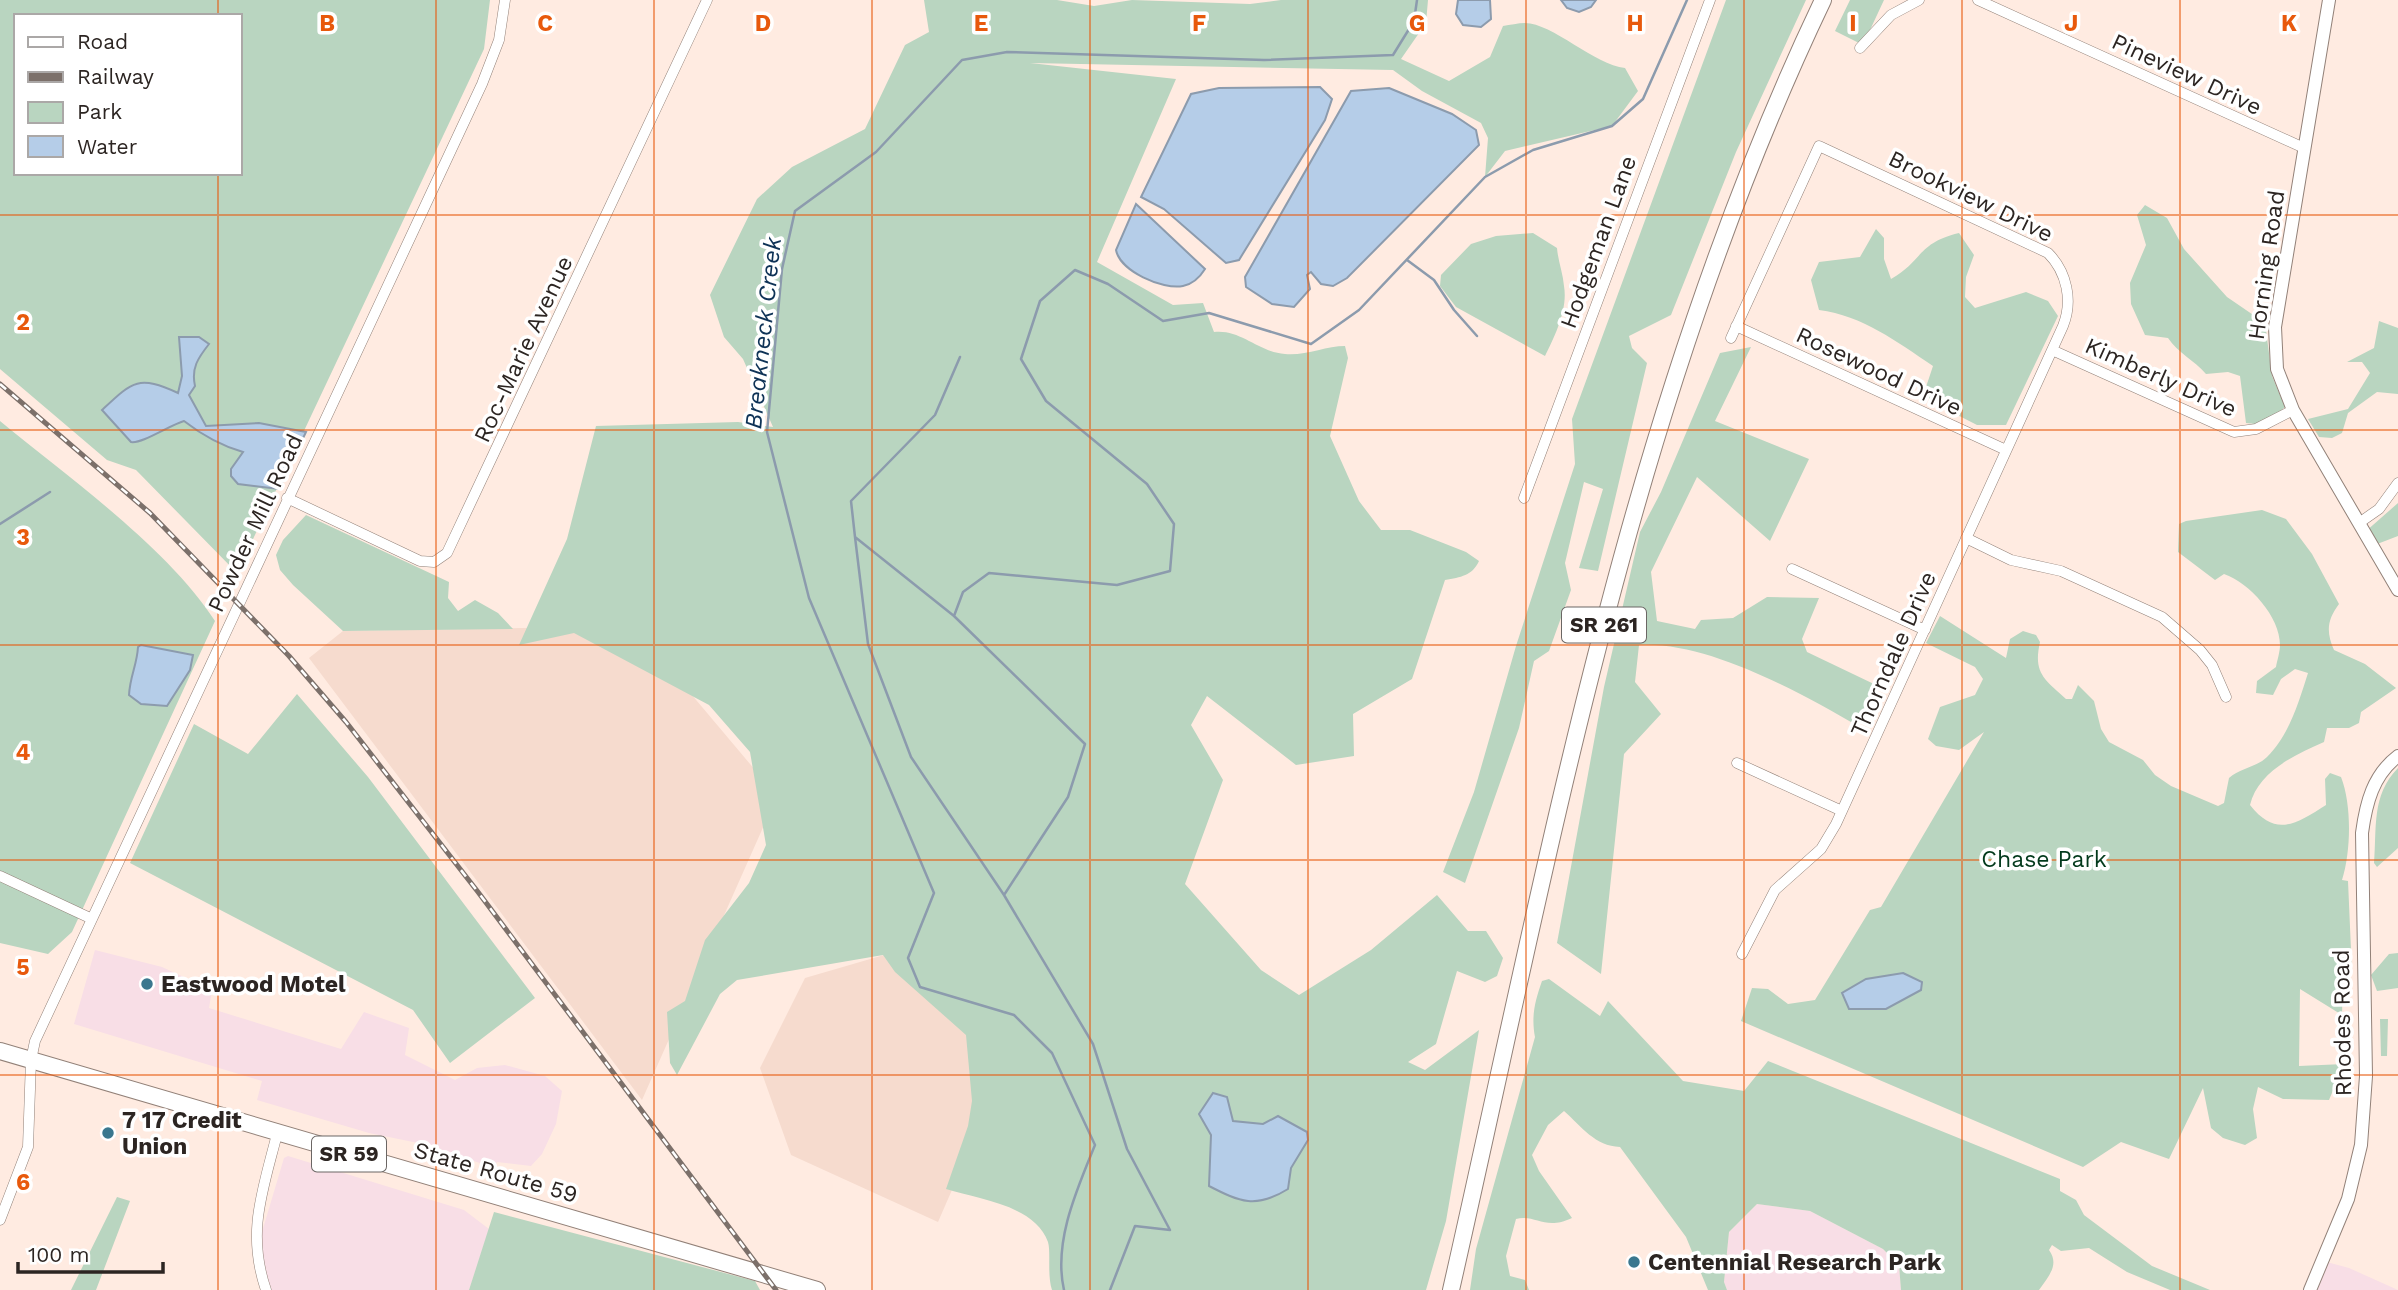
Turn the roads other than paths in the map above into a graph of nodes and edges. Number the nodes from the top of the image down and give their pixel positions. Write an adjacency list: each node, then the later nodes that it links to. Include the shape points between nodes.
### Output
1 (505, 0): 17 (street, Powder Mill Road, via 499,40 482,84)
2 (707, 0): 17 (street, Roc-Marie Avenue, via 447,553 434,562 420,561)
3 (1710, 0): 18 (street, Hodgeman Lane)
4 (1822, 0): 37 (main road, SR 261, via 1739,194 1647,467 1586,695)
5 (1919, 0): 9 (street, via 1891,15)
6 (1978, 0): 8 (street, Pineview Drive)
7 (2329, 0): 10 (street, Horning Road)
8 (2003, 4): 10 (street, Pineview Drive)
9 (1860, 48)
10 (2304, 148): 14 (street, Horning Road, via 2275,327 2277,369)
11 (1736, 326): 12 (street); 13 (street, Brookview Drive, via 1819,146 2048,253 2062,272 2068,298 2067,316); 15 (street, Rosewood Drive)
12 (1731, 338)
13 (2052, 351): 14 (street, Kimberly Drive, via 2234,432 2256,429); 15 (street, Thorndale Drive)
14 (2292, 410): 19 (street, Horning Road)
15 (2006, 450): 20 (street, Thorndale Drive)
16 (2398, 483): 19 (street, via 2379,509)
17 (287, 498): 29 (street, Powder Mill Road)
18 (1524, 498)
19 (2359, 523): 22 (street, Horning Road)
20 (1966, 538): 23 (street, Thorndale Drive); 24 (street, via 2011,559 2062,571 2162,617 2200,650)
21 (1792, 569): 23 (street)
22 (2398, 590)
23 (1924, 629): 27 (street, Thorndale Drive)
24 (2226, 696)
25 (2398, 756): 38 (street, Rhodes Road, via 2373,786 2362,832 2366,1076 2359,1160)
26 (1737, 763): 27 (street)
27 (1842, 811): 30 (street, Thorndale Drive, via 1821,849 1775,890)
28 (0, 876): 29 (street)
29 (90, 918): 32 (street, Powder Mill Road, via 35,1041)
30 (1742, 954)
31 (0, 1051): 32 (main road, State Route 59 / SR 59)
32 (31, 1060): 33 (main road, State Route 59 / SR 59); 34 (street, Powder Mill Road, via 28,1147)
33 (277, 1134): 35 (street, via 254,1233); 36 (main road, State Route 59 / SR 59)
34 (0, 1220)
35 (266, 1290)
36 (817, 1290)
37 (1451, 1290)
38 (2310, 1290)

